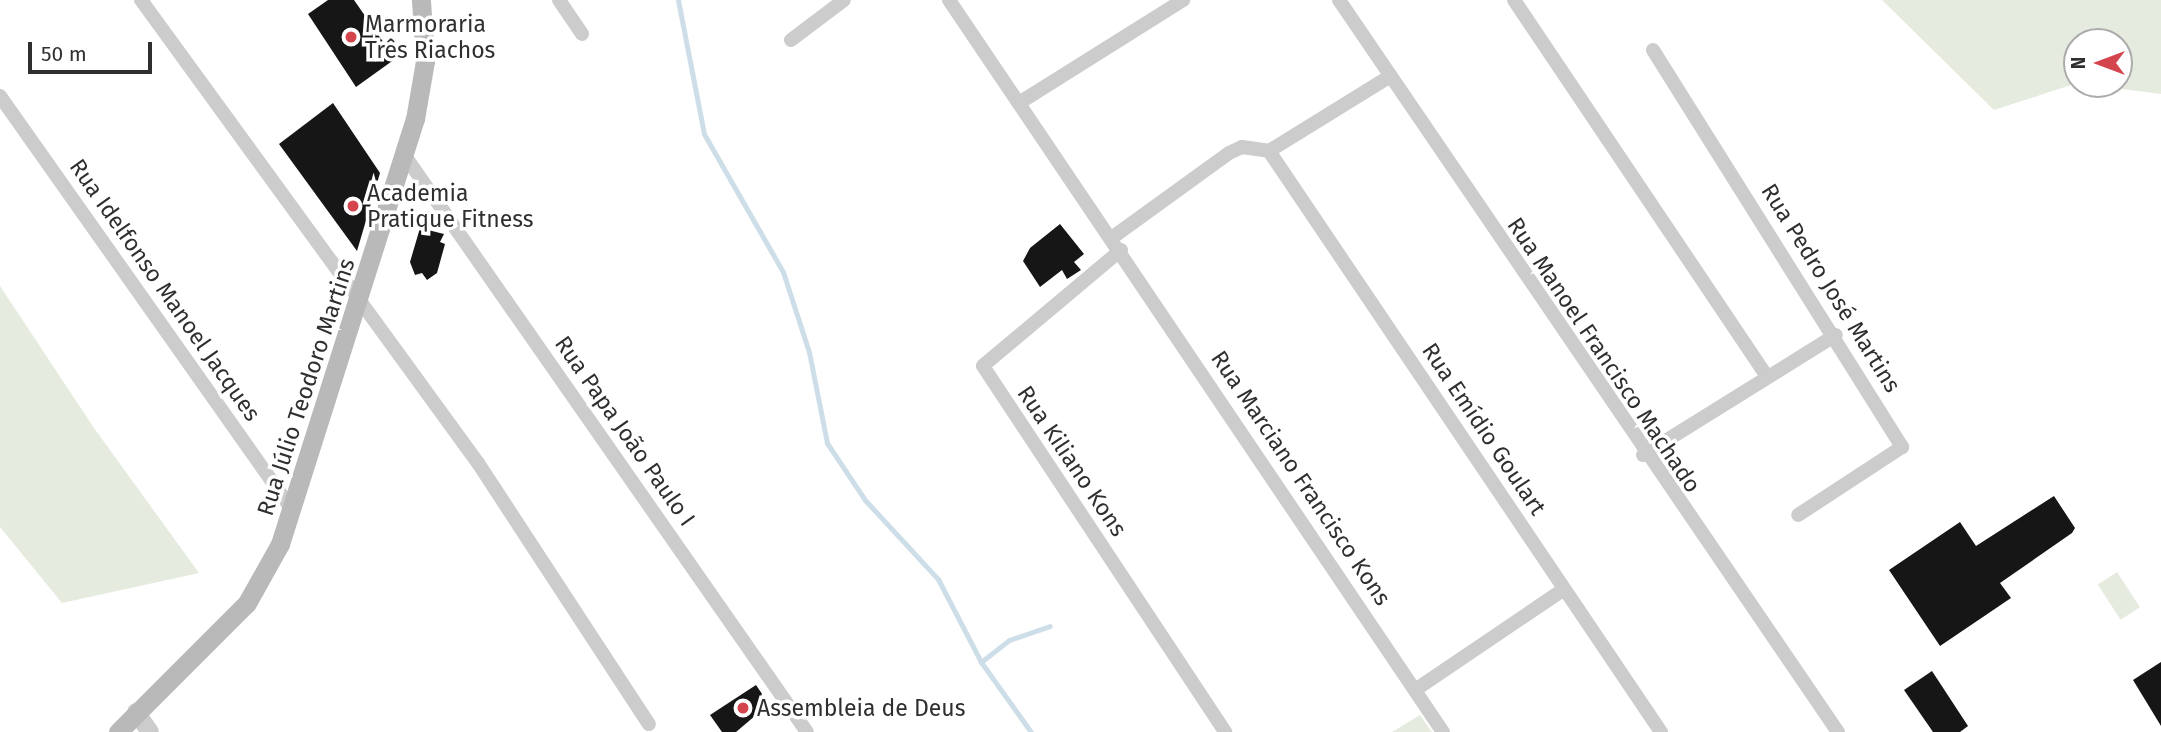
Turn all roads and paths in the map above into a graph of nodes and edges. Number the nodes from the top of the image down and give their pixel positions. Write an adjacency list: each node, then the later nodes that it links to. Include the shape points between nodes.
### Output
1 (141, 0): 19 (street)
2 (421, 0): 16 (main road, Rua Júlio Teodoro Martins, via 423,81)
3 (559, 0): 9 (street)
4 (844, 0): 10 (street)
5 (949, 0): 14 (street, Rua Marciano Francisco Kons)
6 (1183, 0): 14 (street)
7 (1339, 0): 12 (street, Rua Manoel Francisco Machado)
8 (1514, 0): 21 (street)
9 (582, 34)
10 (791, 40)
11 (1653, 50): 20 (street, Rua Pedro José Martins)
12 (1387, 78): 15 (street); 22 (street, Rua Manoel Francisco Machado)
13 (0, 96): 23 (street, Rua Idelfonso Manoel Jacques)
14 (1019, 103): 17 (street, Rua Marciano Francisco Kons)
15 (1269, 151): 17 (street, via 1242,147 1229,153); 25 (street, Rua Emídio Goulart)
16 (405, 156): 19 (main road, Rua Júlio Teodoro Martins); 31 (street, Rua Papa João Paulo I)
17 (1113, 237): 18 (street, Rua Marciano Francisco Kons)
18 (1121, 250): 26 (street, Rua Marciano Francisco Kons); 32 (street, Rua Kiliano Kons, via 984,366)
19 (360, 303): 23 (main road, Rua Júlio Teodoro Martins); 28 (street, via 478,463)
20 (1836, 335): 21 (street); 24 (street, Rua Pedro José Martins, via 1902,447)
21 (1767, 377): 22 (street)
22 (1643, 455): 35 (street, Rua Manoel Francisco Machado)
23 (293, 511): 27 (main road, Rua Júlio Teodoro Martins, via 247,603)
24 (1798, 515)
25 (1564, 589): 26 (street); 34 (street, Rua Emídio Goulart)
26 (1415, 690): 33 (street, Rua Marciano Francisco Kons)
27 (136, 712): 29 (main road, Rua Júlio Teodoro Martins); 30 (street)
28 (649, 723)
29 (118, 732)
30 (150, 732)
31 (807, 732)
32 (1225, 732)
33 (1443, 732)
34 (1661, 732)
35 (1838, 732)

